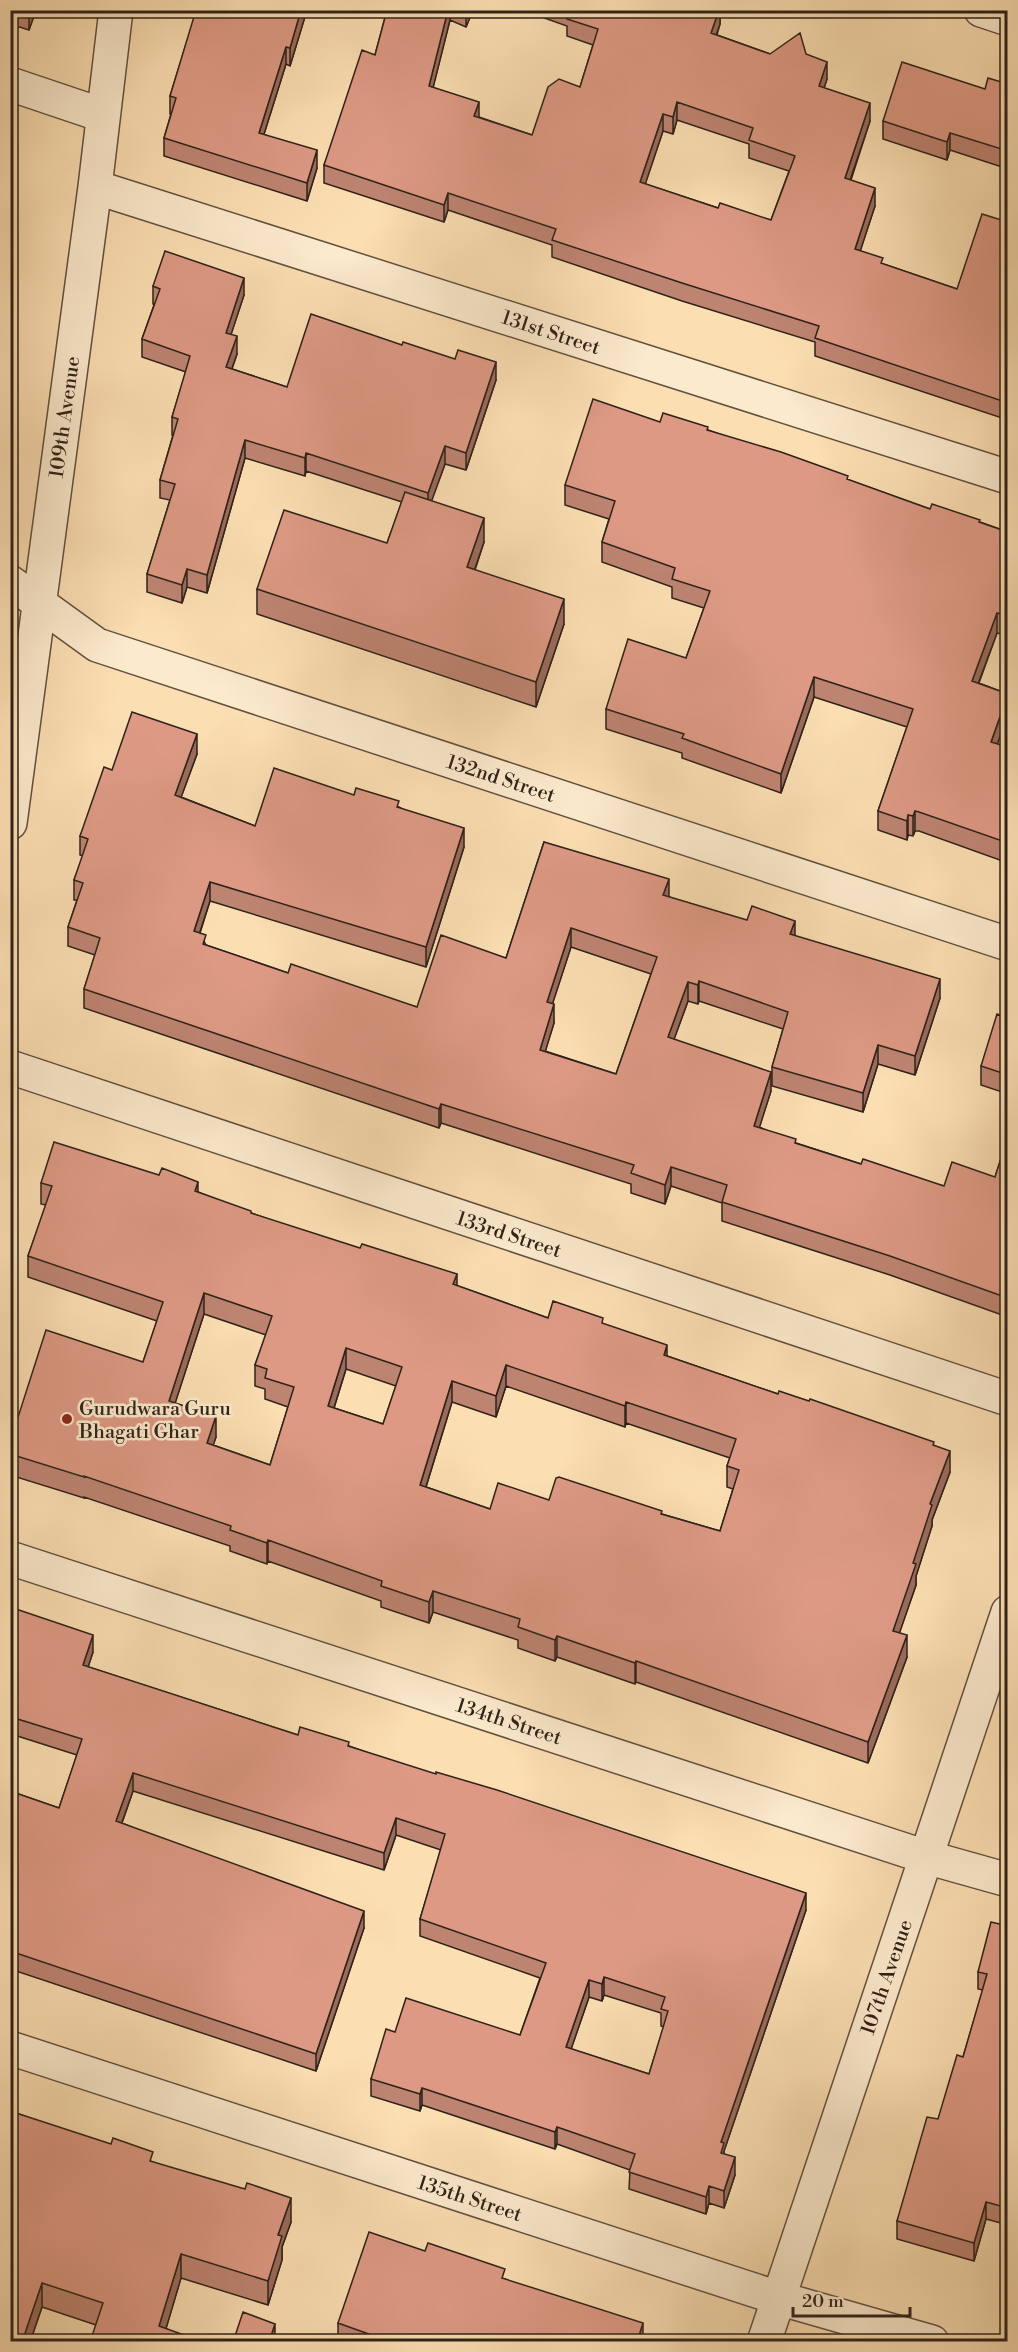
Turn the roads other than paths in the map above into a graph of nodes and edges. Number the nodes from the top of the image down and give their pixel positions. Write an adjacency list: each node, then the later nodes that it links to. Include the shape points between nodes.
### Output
1 (116, 10): 5 (street, 109th Avenue)
2 (981, 10): 3 (street)
3 (1008, 19)
4 (10, 84): 5 (street)
5 (102, 115): 6 (street, 109th Avenue)
6 (95, 187): 7 (street, 131st Street); 9 (street, 109th Avenue)
7 (1008, 477)
8 (10, 582): 9 (street, 132nd Street)
9 (39, 603): 10 (street, 109th Avenue); 11 (street, 132nd Street, via 97,645)
10 (10, 823)
11 (1008, 944)
12 (10, 1067): 13 (street, 133rd Street)
13 (1008, 1399)
14 (10, 1558): 16 (street, 134th Street)
15 (1008, 1612): 16 (street, 107th Avenue)
16 (926, 1857): 17 (street, 134th Street); 19 (street, 107th Avenue)
17 (1008, 1880)
18 (10, 2048): 19 (street, 135th Street)
19 (778, 2298): 20 (street, 107th Avenue); 21 (street, 135th Street)
20 (764, 2342)
21 (932, 2342)

